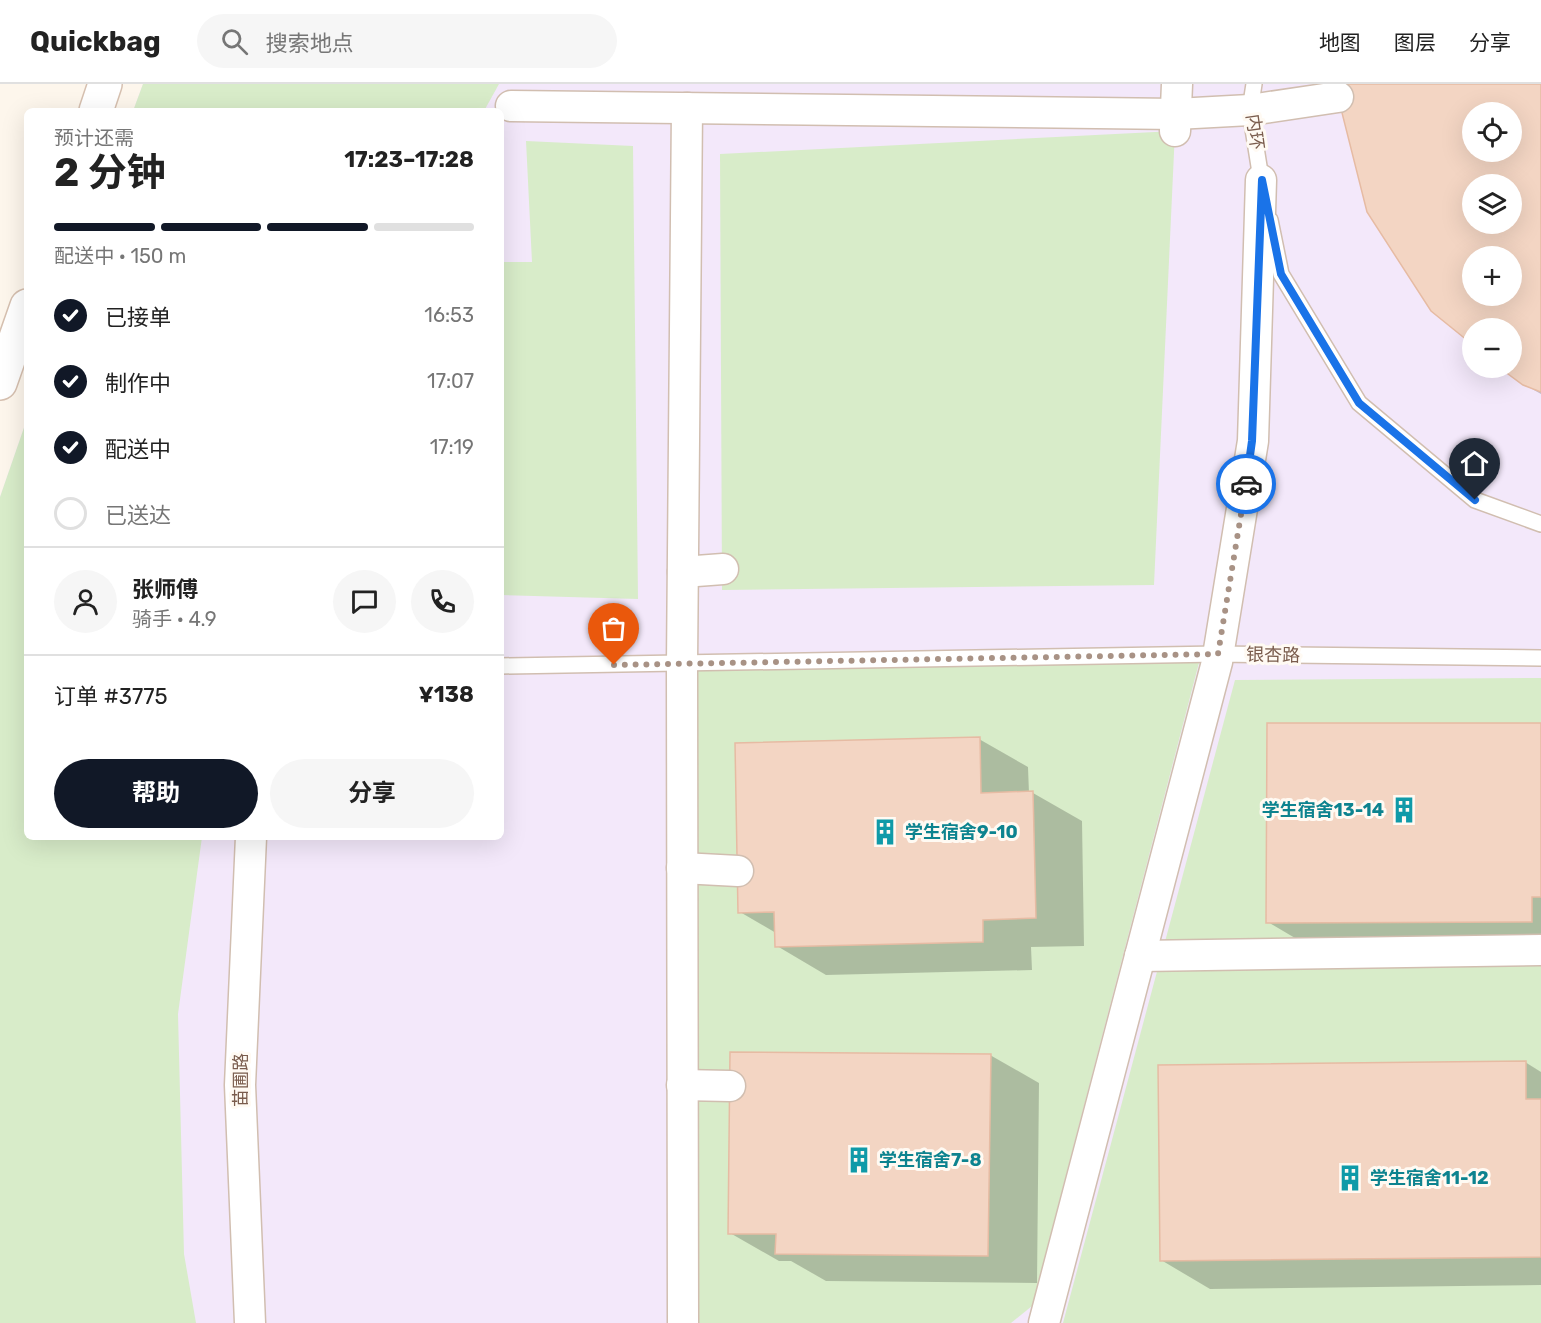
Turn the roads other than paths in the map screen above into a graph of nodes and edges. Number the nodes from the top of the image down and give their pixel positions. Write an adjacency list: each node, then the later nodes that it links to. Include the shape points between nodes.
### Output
1 (105, 84): 6 (street)
2 (1177, 84): 8 (street)
3 (1252, 97): 4 (street); 8 (street); 9 (lane, 内环)
4 (1338, 97)
5 (513, 103): 7 (street)
6 (97, 108)
7 (687, 108): 8 (street); 14 (street)
8 (1175, 122)
9 (1262, 180): 12 (lane, 内环, via 1281,274 1359,403 1475,500); 15 (street, via 1252,441)
10 (24, 315): 11 (street)
11 (0, 383)
12 (1541, 525)
13 (723, 569): 14 (street)
14 (683, 572): 17 (street)
15 (1218, 654): 16 (lane, 银杏路); 17 (lane, 银杏路); 23 (street)
16 (1541, 658)
17 (682, 664): 18 (lane, 银杏路); 20 (street)
18 (504, 666)
19 (251, 840): 26 (street, 苗圃路, via 240,1085)
20 (682, 868): 21 (street); 24 (street)
21 (738, 871)
22 (1541, 950): 23 (street)
23 (1140, 956): 28 (street)
24 (682, 1085): 25 (street); 27 (street)
25 (730, 1086)
26 (250, 1323)
27 (682, 1323)
28 (1044, 1323)

